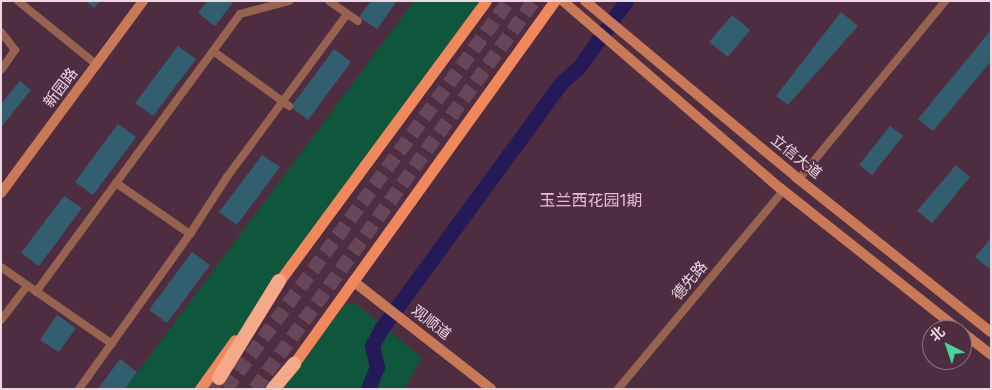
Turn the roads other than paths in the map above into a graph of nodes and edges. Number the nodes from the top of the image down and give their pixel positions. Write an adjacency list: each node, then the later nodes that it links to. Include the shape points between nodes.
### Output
1 (18, 1): 16 (street)
2 (138, 1): 16 (street, 新园路)
3 (143, 1): 16 (street, 新园路)
4 (289, 1): 15 (street, via 240,14)
5 (329, 1): 12 (street)
6 (486, 1): 26 (main road)
7 (554, 1): 27 (main road)
8 (563, 1): 22 (street)
9 (586, 1): 19 (street, 立信大道)
10 (939, 1): 19 (street)
11 (944, 1): 19 (street)
12 (347, 14): 13 (street); 18 (street)
13 (358, 21)
14 (1, 32): 17 (street, via 15,50)
15 (214, 50): 18 (street); 20 (street)
16 (95, 64): 21 (street, 新园路); 23 (street, 新园路)
17 (1, 70)
18 (285, 104): 24 (street)
19 (797, 178): 33 (street, 立信大道)
20 (116, 182): 24 (street); 29 (street)
21 (1, 187)
22 (784, 192): 32 (street); 44 (street, 德先路); 45 (street, 德先路)
23 (1, 193)
24 (190, 234): 35 (street)
25 (1, 267): 28 (street)
26 (279, 281): 38 (highway); 40 (main road)
27 (352, 283): 31 (street, 观顺道); 37 (main road)
28 (27, 286): 29 (street); 30 (street)
29 (36, 292): 35 (street)
30 (1, 320)
31 (401, 320): 42 (street, 观顺道); 43 (street, 观顺道)
32 (946, 320)
33 (991, 332)
34 (972, 340): 36 (street)
35 (112, 344): 39 (street)
36 (991, 355)
37 (294, 364): 41 (highway)
38 (219, 378)
39 (79, 389)
40 (200, 389)
41 (274, 389)
42 (484, 389)
43 (491, 389)
44 (618, 389)
45 (624, 389)

